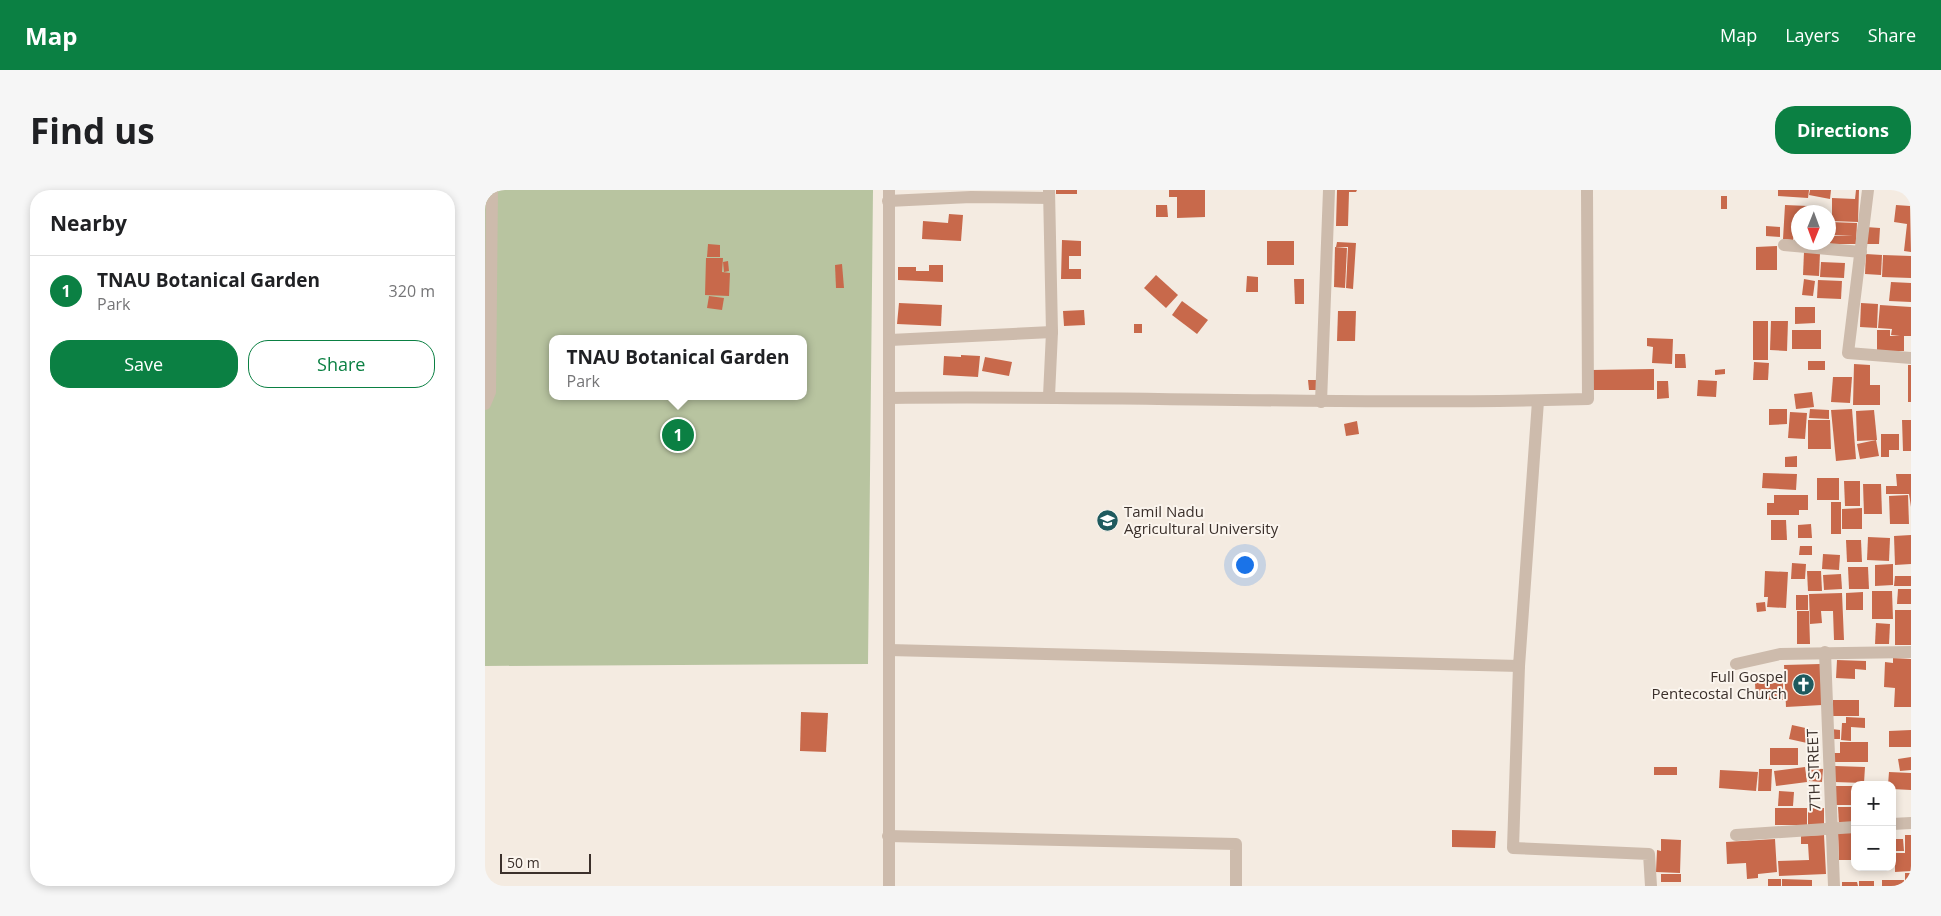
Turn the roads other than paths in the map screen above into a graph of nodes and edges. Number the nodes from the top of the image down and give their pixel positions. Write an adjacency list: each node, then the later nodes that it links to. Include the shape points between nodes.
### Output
1 (492, 190): 16 (street, via 490,392)
2 (1329, 190): 15 (street)
3 (1587, 190): 14 (street, via 1588,400)
4 (1869, 190): 8 (street)
5 (1049, 194): 6 (street, via 971,197); 9 (street)
6 (889, 195): 10 (street)
7 (1784, 245): 8 (street)
8 (1861, 252): 11 (street, via 1848,353)
9 (1052, 332): 10 (street); 12 (street)
10 (890, 340): 13 (street)
11 (1911, 358)
12 (1049, 396): 13 (street); 15 (street)
13 (890, 398): 17 (street)
14 (1538, 401): 15 (street); 21 (street)
15 (1321, 402)
16 (485, 404)
17 (889, 650): 21 (street); 27 (street)
18 (1825, 652): 19 (street); 20 (street, via 1780,654); 25 (street, 7TH STREET)
19 (1911, 652)
20 (1736, 664)
21 (1519, 666): 30 (street, via 1513,848 1649,854)
22 (1911, 823): 23 (street)
23 (1896, 824)
24 (1851, 827): 25 (street)
25 (1831, 828): 26 (street); 31 (street, 7TH STREET)
26 (1736, 835)
27 (888, 836): 28 (street); 29 (street, via 1237,844)
28 (889, 886)
29 (1235, 886)
30 (1651, 886)
31 (1834, 886)

